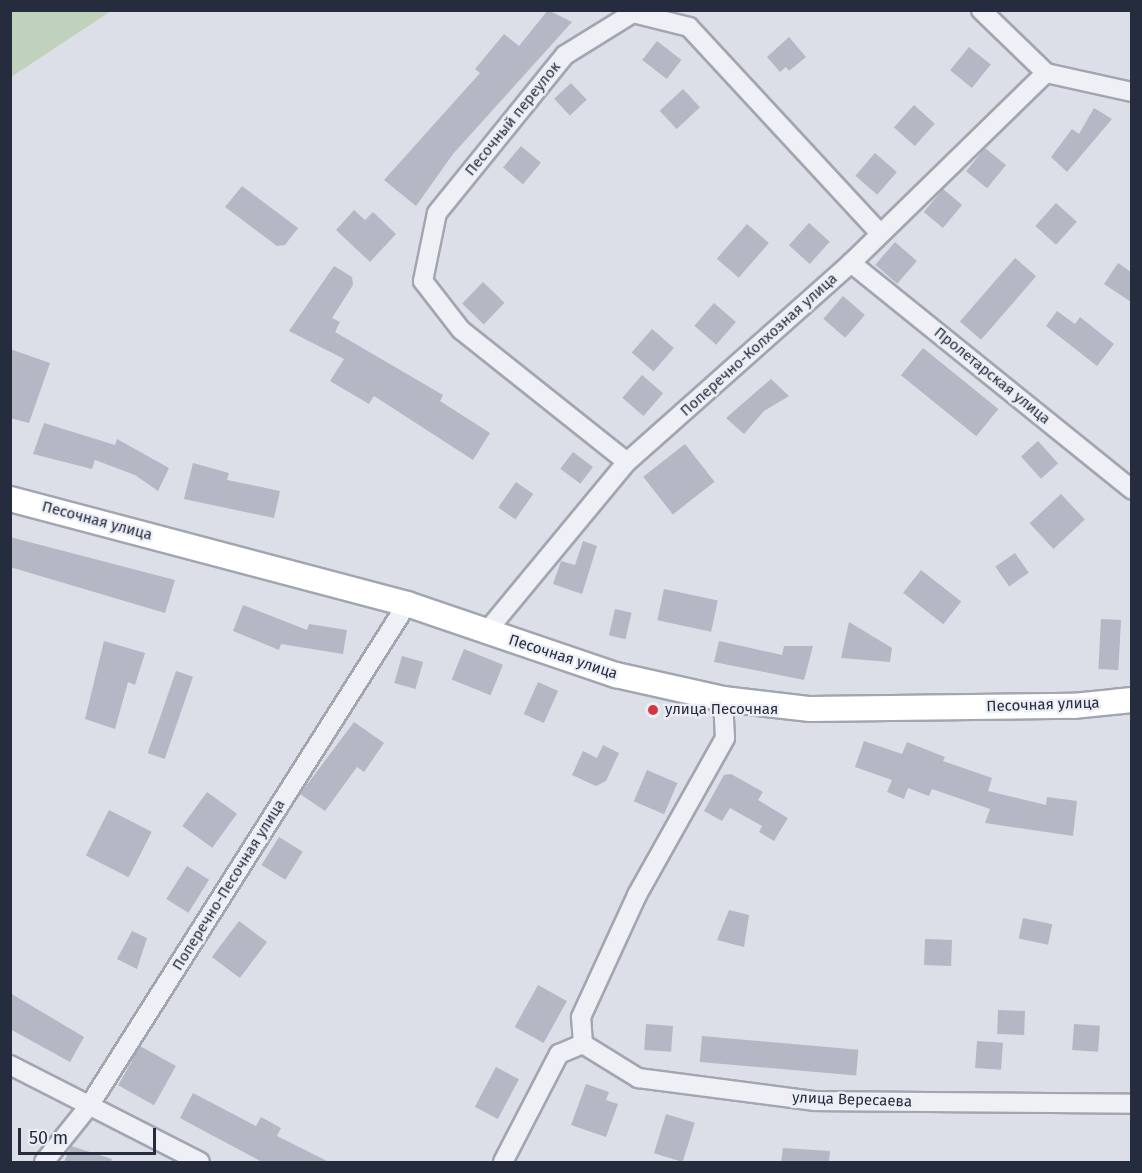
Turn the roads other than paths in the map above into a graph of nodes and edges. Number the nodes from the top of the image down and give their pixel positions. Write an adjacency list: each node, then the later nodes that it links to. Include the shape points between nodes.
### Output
1 (981, 10): 2 (street)
2 (1046, 73): 3 (street); 4 (street, Поперечно-Колхозная улица)
3 (1131, 92)
4 (878, 231): 5 (street, Поперечно-Колхозная улица); 6 (street, Песочный переулок, via 689,27 633,13 565,55 437,213 423,280 461,330)
5 (851, 263): 6 (street, Поперечно-Колхозная улица); 7 (street, Пролетарская улица)
6 (627, 462): 10 (street, Поперечно-Колхозная улица)
7 (1131, 490)
8 (10, 499): 9 (main road, Песочная улица)
9 (407, 604): 10 (main road, Песочная улица); 16 (street, Поперечно-Песочная улица)
10 (487, 632): 11 (main road, Песочная улица, via 616,675)
11 (723, 699): 12 (main road, Песочная улица, via 810,709 1073,706); 13 (street, via 725,738 637,895 581,1017)
12 (1131, 700)
13 (583, 1044): 15 (street, улица Вересаева, via 638,1078 816,1101); 19 (street, via 559,1054)
14 (10, 1065): 16 (street)
15 (1131, 1104)
16 (89, 1106): 17 (street, Поперечно-Песочная улица); 18 (street)
17 (44, 1162)
18 (201, 1162)
19 (503, 1162)

